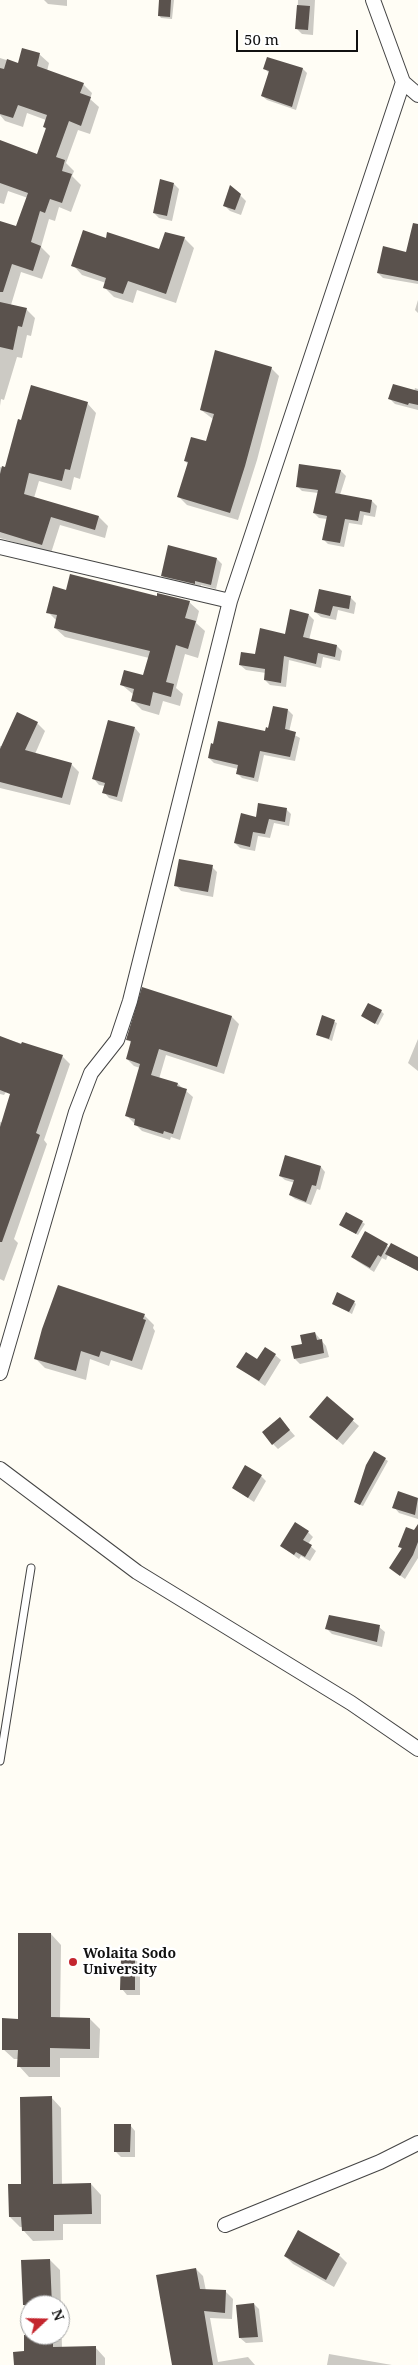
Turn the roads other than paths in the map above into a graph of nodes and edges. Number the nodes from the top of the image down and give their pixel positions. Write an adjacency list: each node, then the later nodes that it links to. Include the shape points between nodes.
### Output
1 (373, 0): 2 (street)
2 (403, 82): 3 (street); 5 (street)
3 (418, 95)
4 (0, 547): 5 (street)
5 (230, 600): 6 (street, via 130,1001 117,1040 91,1073 76,1112)
6 (0, 1373)
7 (0, 1470): 9 (street, via 137,1572 350,1703)
8 (31, 1568): 10 (lane)
9 (418, 1749)
10 (0, 1761)
11 (418, 2143): 12 (street, via 380,2162)
12 (225, 2225)

